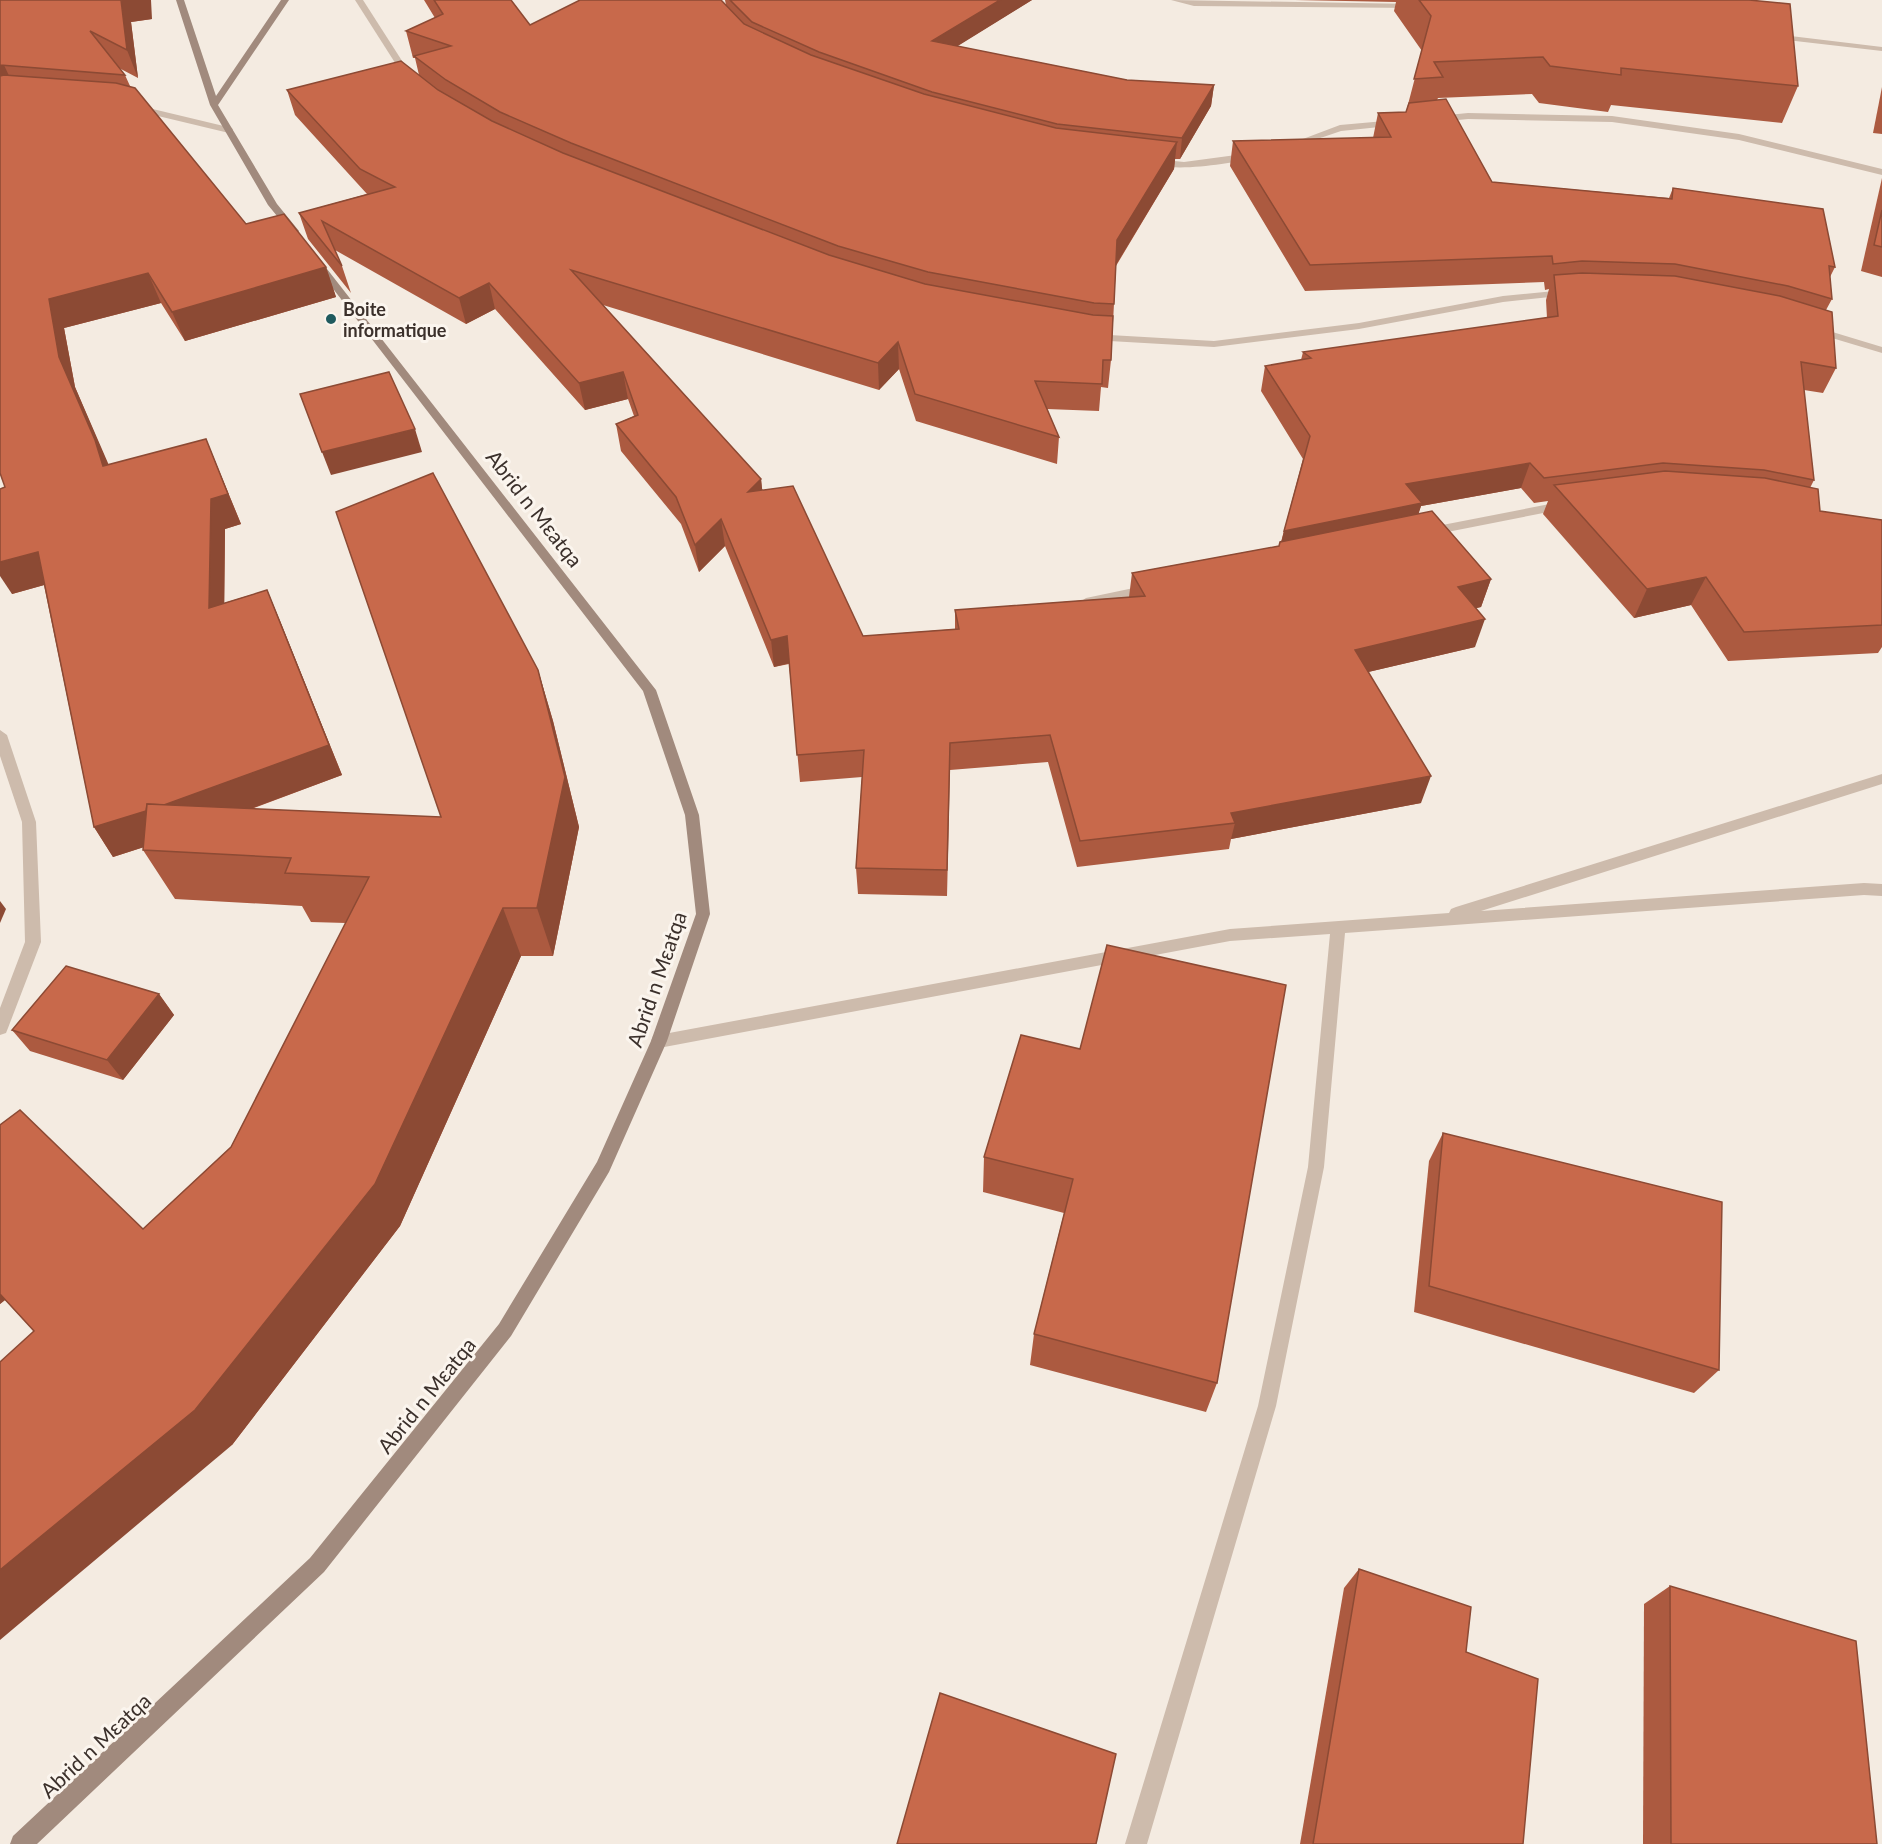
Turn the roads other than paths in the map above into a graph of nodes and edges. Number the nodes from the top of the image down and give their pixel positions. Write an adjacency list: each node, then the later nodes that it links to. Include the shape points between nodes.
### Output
1 (180, 0): 10 (main road, Abrid n Mɛatqa)
2 (285, 0): 10 (main road)
3 (359, 0): 9 (street)
4 (1175, 0): 5 (street, via 1194,4)
5 (1386, 3): 6 (street)
6 (1422, 7)
7 (1764, 35): 8 (street)
8 (1882, 49)
9 (413, 83)
10 (214, 105): 14 (main road, Abrid n Mɛatqa)
11 (128, 106): 14 (street)
12 (1433, 119): 18 (street, via 1612,119 1739,137)
13 (1410, 122): 15 (street, via 1340,128)
14 (229, 130): 33 (main road, Abrid n Mɛatqa, via 273,205 650,690 692,816 703,914)
15 (1276, 151)
16 (1266, 155): 17 (street, via 1184,165)
17 (1149, 161)
18 (1882, 172)
19 (1573, 292): 21 (street, via 1503,299 1359,326 1214,344)
20 (1804, 326): 22 (street)
21 (1080, 335)
22 (1882, 350)
23 (1573, 504): 24 (street)
24 (1411, 535)
25 (1156, 588): 26 (street)
26 (1086, 602)
27 (0, 735): 32 (street, via 28,822 33,942)
28 (1882, 779): 30 (street)
29 (1882, 890): 30 (street)
30 (1431, 921): 31 (street)
31 (1338, 928): 33 (street, via 1230,935); 35 (street, via 1316,1167 1267,1406)
32 (0, 1028)
33 (659, 1041): 34 (main road, Abrid n Mɛatqa, via 603,1167 491,1348 317,1565)
34 (21, 1844)
35 (1136, 1844)

